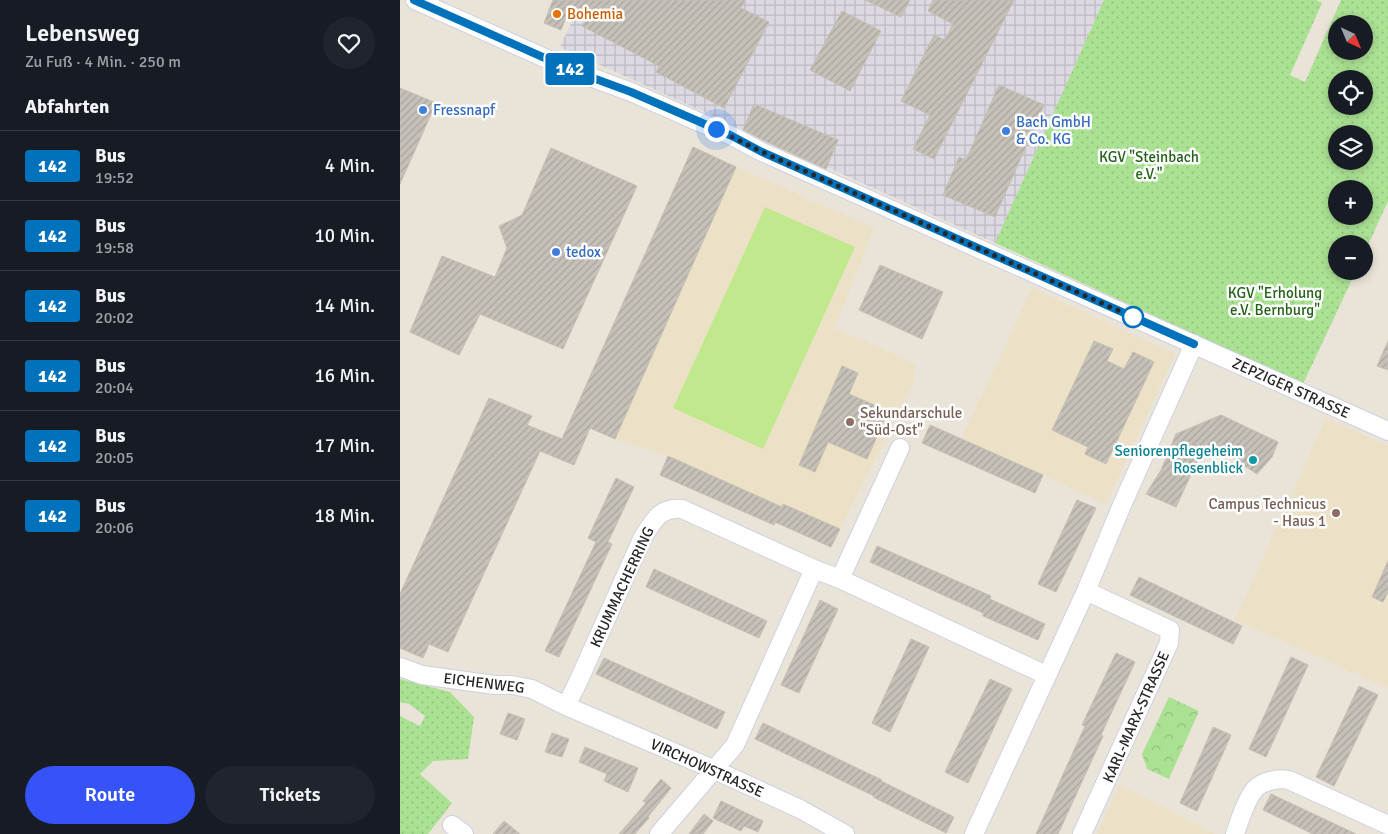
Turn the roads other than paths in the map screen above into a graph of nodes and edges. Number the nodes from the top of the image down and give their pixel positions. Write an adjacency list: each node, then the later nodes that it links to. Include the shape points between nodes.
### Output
1 (414, 0): 2 (street, ZEPZIGER STRASSE, via 732,136)
2 (1194, 344): 3 (street, ZEPZIGER STRASSE); 7 (street)
3 (1388, 431)
4 (900, 448): 6 (street)
5 (814, 569): 6 (street, KRUMMACHERRING); 10 (street, KRUMMACHERRING, via 682,509 670,508 654,519 643,537); 11 (street, via 735,745)
6 (840, 579): 9 (street, KRUMMACHERRING)
7 (1086, 591): 9 (street); 16 (street, KARL-MARX-STRASSE, via 1170,630 1169,643)
8 (400, 667): 10 (street, EICHENWEG, via 422,675 532,689)
9 (1046, 675): 15 (street)
10 (566, 706): 11 (street, VIRCHOWSTRASSE)
11 (715, 770): 13 (street); 14 (street, VIRCHOWSTRASSE)
12 (1388, 825): 17 (street, via 1281,779 1255,789)
13 (659, 834)
14 (845, 834)
15 (974, 834)
16 (1082, 834)
17 (1234, 834)

